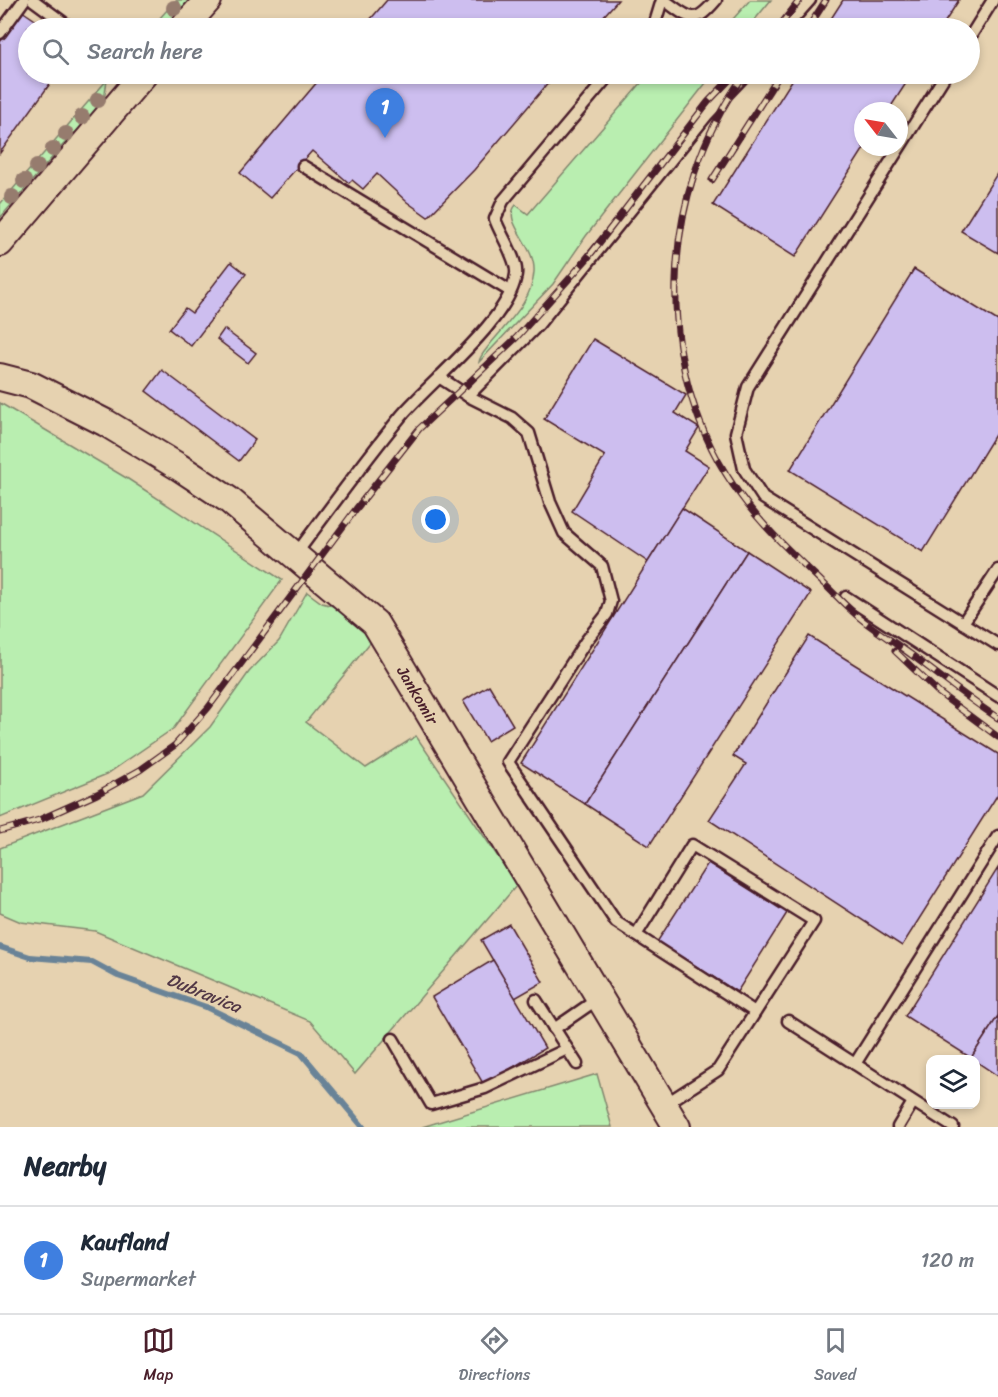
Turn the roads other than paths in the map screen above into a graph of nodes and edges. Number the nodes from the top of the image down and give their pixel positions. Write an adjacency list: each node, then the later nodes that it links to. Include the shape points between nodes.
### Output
1 (24, 0): 13 (lane)
2 (33, 0): 8 (lane)
3 (208, 0): 9 (street)
4 (663, 0): 5 (lane, via 689,18 696,18); 10 (lane)
5 (716, 0)
6 (810, 0): 11 (lane)
7 (993, 0): 12 (lane)
8 (57, 18)
9 (192, 18)
10 (657, 18)
11 (794, 18)
12 (980, 20)
13 (0, 33)
14 (129, 84): 19 (street)
15 (602, 84): 20 (lane, via 503,201 495,219 515,259 517,273)
16 (736, 84): 25 (lane, via 707,115 538,325)
17 (940, 84): 29 (lane, via 748,387 736,433 744,469 763,498)
18 (303, 166): 20 (lane)
19 (0, 243)
20 (510, 291): 23 (lane, via 480,334)
21 (0, 358): 24 (street, Jankomir)
22 (0, 377): 24 (street, Jankomir)
23 (439, 377): 25 (lane); 26 (lane, via 364,461)
24 (31, 385): 26 (street, Jankomir, via 106,423 179,467 229,500)
25 (468, 396): 33 (lane, via 512,418 529,433 564,533 602,566 611,601 608,614 586,641 508,762 616,922)
26 (296, 554): 34 (street, Jankomir, via 375,622)
27 (998, 570): 29 (lane)
28 (846, 597): 31 (lane)
29 (963, 623): 30 (lane)
30 (998, 645)
31 (998, 696)
32 (998, 836): 42 (lane)
33 (636, 935): 36 (lane); 36 (lane, via 692,845 814,921)
34 (600, 998): 38 (lane); 44 (street, Jankomir)
35 (536, 999): 38 (lane)
36 (755, 1012): 44 (lane, via 718,1070)
37 (788, 1022): 42 (lane)
38 (554, 1029): 40 (lane)
39 (393, 1040): 40 (lane, via 431,1104 485,1088)
40 (567, 1049): 41 (lane)
41 (577, 1064)
42 (855, 1064): 43 (lane)
43 (913, 1102): 45 (lane); 46 (lane)
44 (670, 1116)
45 (898, 1127)
46 (953, 1127)

